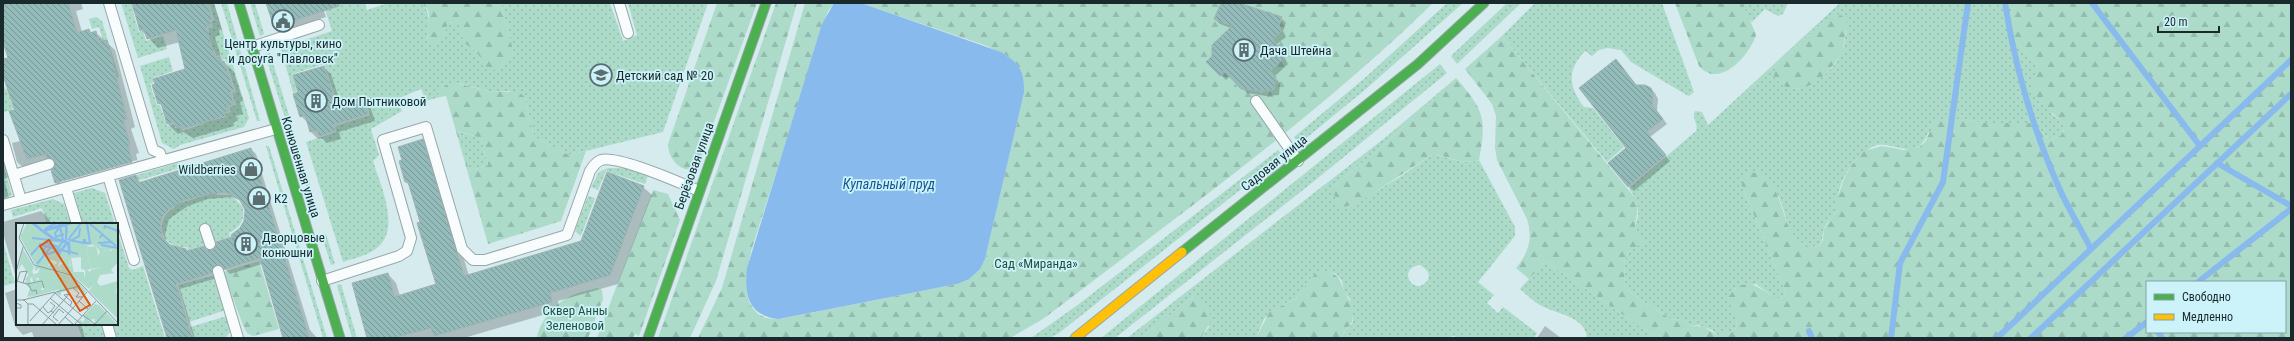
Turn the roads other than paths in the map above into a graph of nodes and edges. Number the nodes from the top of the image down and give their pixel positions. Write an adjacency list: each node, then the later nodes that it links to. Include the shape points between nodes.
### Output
1 (109, 3): 12 (lane, via 153,150 160,153)
2 (239, 3): 8 (street, Конюшенная улица)
3 (619, 3): 7 (lane)
4 (766, 3): 18 (street, Берёзовая улица)
5 (1484, 3): 13 (street, Садовая улица, via 1418,64)
6 (319, 25): 8 (lane)
7 (628, 33)
8 (252, 47): 10 (street, Конюшенная улица)
9 (1256, 101): 13 (lane)
10 (276, 129): 12 (lane); 26 (street, Конюшенная улица)
11 (3, 140): 15 (lane)
12 (162, 160): 16 (lane)
13 (1298, 161): 28 (street, Садовая улица)
14 (49, 164): 15 (lane)
15 (14, 175): 19 (lane)
16 (108, 176): 17 (lane); 24 (lane)
17 (66, 188): 19 (lane); 21 (lane)
18 (699, 190): 26 (lane, via 619,161 602,160 596,162 590,171 567,234 485,260 473,260 462,249 426,127 383,140 411,238 408,251); 32 (street, Берёзовая улица)
19 (21, 200): 20 (lane)
20 (3, 205)
21 (76, 223)
22 (205, 229): 23 (lane)
23 (210, 244)
24 (134, 260)
25 (218, 271): 30 (lane)
26 (322, 281): 31 (street, Конюшенная улица)
27 (107, 325): 29 (lane)
28 (1077, 337)
29 (111, 338)
30 (238, 338)
31 (340, 338)
32 (648, 338)

